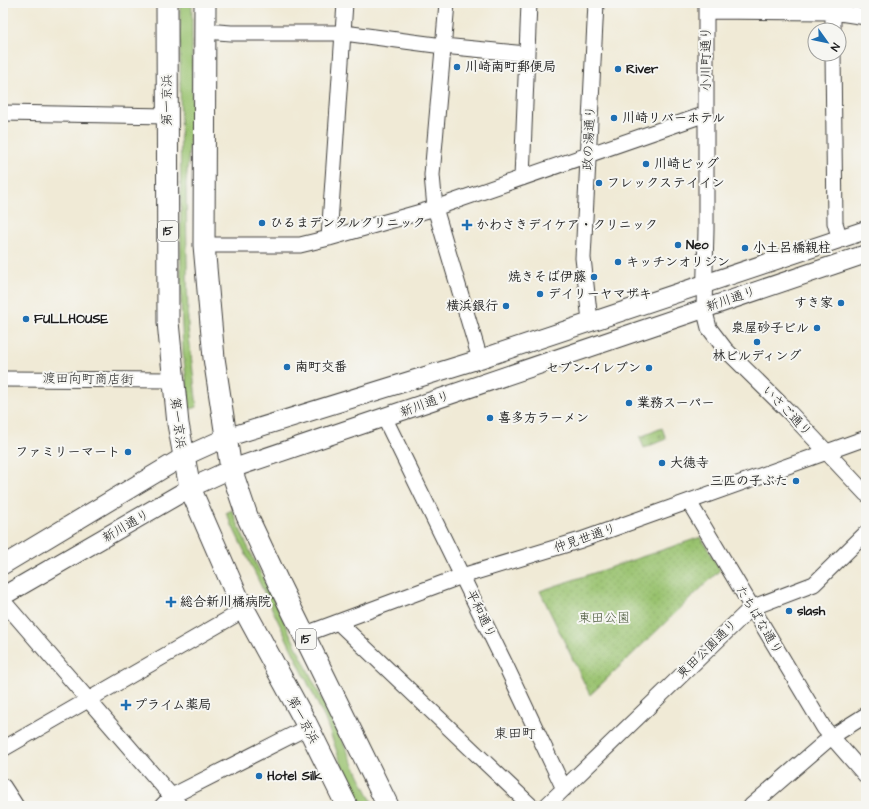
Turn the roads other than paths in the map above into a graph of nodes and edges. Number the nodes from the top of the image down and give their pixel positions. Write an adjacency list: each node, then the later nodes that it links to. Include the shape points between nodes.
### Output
1 (167, 3): 18 (highway, 第一京浜 / 15)
2 (205, 3): 11 (highway, 15)
3 (345, 3): 12 (street)
4 (447, 3): 13 (street)
5 (529, 3): 14 (street)
6 (596, 3): 19 (street, 政の湯通り)
7 (706, 7): 8 (street); 17 (street, 小川町通り)
8 (833, 8): 9 (street); 10 (street)
9 (866, 17)
10 (833, 22)
11 (205, 31): 12 (street); 25 (highway, 15)
12 (344, 32): 13 (street); 23 (street)
13 (443, 46): 14 (street); 21 (street, via 432,175)
14 (527, 54): 20 (street)
15 (833, 62): 24 (street, via 835,223)
16 (3, 113): 18 (street)
17 (706, 114): 19 (street); 27 (street, 小川町通り)
18 (167, 116): 33 (highway, 第一京浜 / 15, via 168,322)
19 (589, 154): 20 (street); 29 (street, 政の湯通り, via 583,258)
20 (522, 178): 21 (street)
21 (435, 208): 23 (street); 31 (street)
22 (866, 230): 24 (main road, 新川通り)
23 (330, 238): 25 (street, via 300,245)
24 (840, 239): 27 (main road, 新川通り)
25 (204, 245): 35 (highway, 15, via 214,358)
26 (866, 254): 28 (main road, 新川通り)
27 (704, 283): 28 (street, 小川町通り); 29 (main road, 新川通り)
28 (704, 308): 30 (street, 小川町通り); 34 (main road, 新川通り)
29 (590, 321): 31 (main road, 新川通り)
30 (709, 328): 37 (street, いさご通り, via 725,349)
31 (480, 359): 35 (main road, 新川通り)
32 (3, 379): 33 (street, 渡田向町商店街)
33 (173, 380): 38 (highway, 第一京浜 / 15)
34 (385, 419): 39 (main road, 新川通り); 45 (street, 平和通り)
35 (225, 438): 38 (main road, 新川通り); 39 (highway, 15)
36 (866, 438): 37 (street, 仲見世通り)
37 (826, 451): 41 (street, いさご通り); 42 (street, 仲見世通り)
38 (183, 457): 40 (highway, 第一京浜 / 15); 44 (main road, 新川通り)
39 (231, 469): 40 (main road, 新川通り); 51 (highway, 15, via 247,516)
40 (190, 488): 46 (main road, 新川通り); 49 (highway, 第一京浜 / 15)
41 (866, 494)
42 (689, 502): 45 (street, 仲見世通り, via 567,544); 48 (street, たちばな通り)
43 (866, 533): 48 (street, 東田公園通り, via 814,584)
44 (3, 565)
45 (462, 576): 50 (street, 仲見世通り); 59 (street, 平和通り)
46 (3, 596)
47 (3, 601): 52 (street)
48 (751, 608): 55 (street, たちばな通り); 59 (street, 東田公園通り)
49 (244, 610): 52 (street); 54 (highway, 第一京浜 / 15)
50 (338, 622): 51 (street, 仲見世通り); 64 (street)
51 (303, 635): 63 (highway, 15)
52 (86, 699): 56 (street); 60 (street)
53 (866, 715): 55 (street)
54 (308, 727): 60 (street); 61 (highway, 第一京浜 / 15)
55 (831, 737): 57 (street, たちばな通り); 66 (street)
56 (3, 748)
57 (866, 776)
58 (3, 786): 62 (street)
59 (564, 789): 65 (street)
60 (171, 803)
61 (343, 804)
62 (16, 806)
63 (388, 806)
64 (531, 806)
65 (546, 806)
66 (751, 806)

